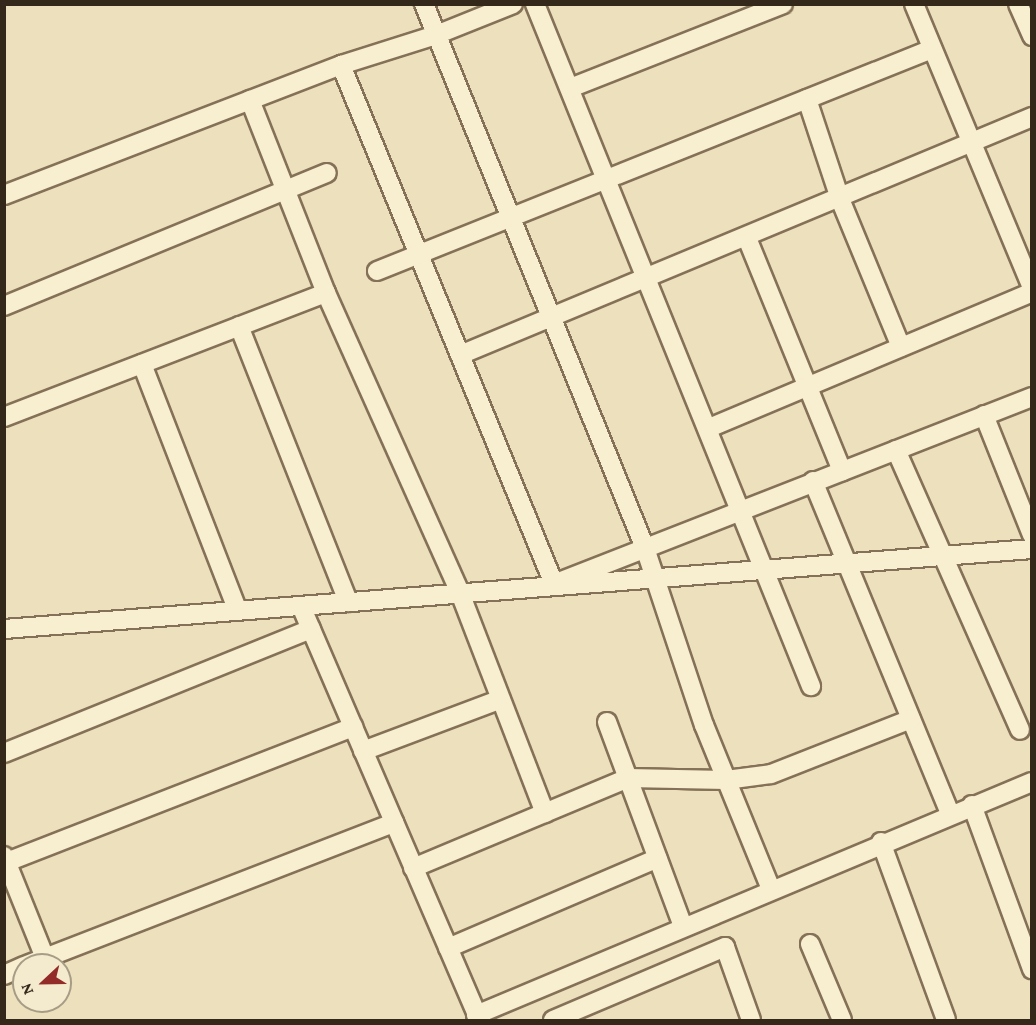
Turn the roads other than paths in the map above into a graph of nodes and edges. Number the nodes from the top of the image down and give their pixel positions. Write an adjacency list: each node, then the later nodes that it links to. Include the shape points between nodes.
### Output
1 (424, 4): 7 (street)
2 (513, 4): 7 (street)
3 (535, 4): 11 (street)
4 (783, 4): 11 (street)
5 (914, 4): 9 (street)
6 (1018, 4): 8 (street)
7 (436, 36): 10 (street); 21 (street)
8 (1032, 36)
9 (932, 49): 12 (street); 15 (street)
10 (341, 65): 13 (street); 23 (street)
11 (570, 88): 17 (street)
12 (807, 99): 17 (street); 20 (street)
13 (250, 100): 18 (street); 19 (street)
14 (1032, 117): 15 (street)
15 (972, 145): 20 (street); 26 (street)
16 (327, 173): 18 (street)
17 (607, 179): 21 (street); 25 (street)
18 (286, 192): 27 (street); 29 (street)
19 (4, 195)
20 (840, 199): 22 (street); 32 (street)
21 (511, 218): 23 (street); 30 (street)
22 (747, 237): 25 (street); 35 (street)
23 (419, 254): 24 (street); 33 (street)
24 (377, 271)
25 (647, 278): 30 (street); 39 (street)
26 (1032, 287)
27 (326, 292): 31 (street); 52 (street)
28 (1032, 292): 32 (street)
29 (4, 306)
30 (551, 318): 33 (street); 45 (street)
31 (239, 326): 34 (street); 53 (street)
32 (901, 347): 35 (street)
33 (460, 355): 51 (street)
34 (142, 364): 38 (street); 55 (street)
35 (808, 386): 39 (street); 41 (street)
36 (1032, 397): 37 (street)
37 (984, 415): 40 (street); 44 (street)
38 (4, 417)
39 (709, 428): 43 (street)
40 (896, 450): 41 (street); 47 (street)
41 (842, 471): 42 (street)
42 (813, 481): 43 (street); 48 (street)
43 (742, 510): 45 (street); 49 (street)
44 (1032, 535)
45 (645, 548): 50 (street); 51 (street)
46 (1032, 549): 47 (street)
47 (939, 555): 48 (street); 63 (street)
48 (847, 564): 49 (street); 60 (street)
49 (766, 570): 50 (street); 58 (street)
50 (656, 577): 51 (street); 67 (street, via 677,653)
51 (554, 584): 52 (street)
52 (460, 593): 53 (street); 59 (street)
53 (348, 602): 54 (street)
54 (301, 606): 55 (street); 56 (street)
55 (238, 611): 57 (street)
56 (311, 628): 62 (street); 65 (street)
57 (4, 629)
58 (811, 686)
59 (501, 699): 64 (street); 70 (street)
60 (911, 719): 67 (street, via 771,774); 71 (street)
61 (607, 722): 66 (street)
62 (352, 727): 64 (street); 75 (street)
63 (1020, 730)
64 (363, 751): 72 (street)
65 (4, 753)
66 (628, 778): 67 (street); 70 (street); 74 (street)
67 (726, 780): 77 (street)
68 (1032, 782): 69 (street)
69 (972, 805): 71 (street); 83 (street)
70 (545, 813): 76 (street)
71 (950, 814): 73 (street)
72 (394, 823): 76 (street); 82 (street)
73 (881, 842): 77 (street); 88 (street)
74 (658, 858): 78 (street); 80 (street)
75 (5, 860): 81 (street)
76 (413, 868): 80 (street)
77 (771, 889): 78 (street)
78 (683, 926): 84 (street)
79 (810, 944): 87 (street)
80 (447, 948): 84 (street)
81 (43, 953)
82 (58, 953)
83 (1032, 969)
84 (477, 1018)
85 (553, 1020): 86 (street, via 725,947)
86 (751, 1020)
87 (842, 1020)
88 (946, 1020)

